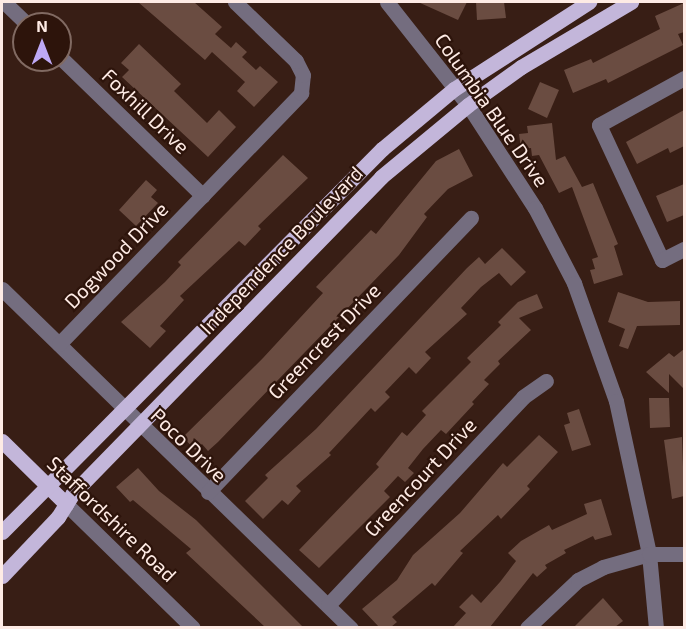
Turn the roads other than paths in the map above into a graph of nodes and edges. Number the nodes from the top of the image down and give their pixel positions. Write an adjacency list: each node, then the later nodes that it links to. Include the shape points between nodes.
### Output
1 (236, 2): 9 (street, Dogwood Drive, via 296,61 303,75 301,93)
2 (387, 2): 7 (street, Columbia Blue Drive)
3 (589, 2): 7 (main road, Independence Boulevard)
4 (632, 2): 8 (main road, Independence Boulevard, via 561,41)
5 (72, 69): 9 (street, Foxhill Drive)
6 (684, 78): 12 (street, via 599,125 662,260)
7 (454, 89): 8 (street, Columbia Blue Drive); 11 (main road, Independence Boulevard, via 382,148)
8 (468, 105): 13 (main road, Independence Boulevard, via 381,177); 24 (street, Columbia Blue Drive, via 535,208 574,283 616,401)
9 (203, 196): 15 (street, Dogwood Drive)
10 (471, 218): 21 (street, Greencrest Drive)
11 (282, 249): 13 (main road); 17 (main road, Independence Boulevard)
12 (684, 249)
13 (296, 263): 18 (main road, Independence Boulevard)
14 (2, 289): 15 (street, Poco Drive)
15 (59, 344): 17 (street, Poco Drive)
16 (546, 381): 27 (street, Greencourt Drive, via 523,397)
17 (124, 411): 18 (street, Poco Drive); 20 (main road, Independence Boulevard)
18 (138, 425): 21 (street, Poco Drive); 22 (main road, Independence Boulevard)
19 (2, 441): 20 (main road, Staffordshire Road)
20 (49, 488): 22 (main road, Staffordshire Road); 23 (main road, Independence Boulevard)
21 (208, 492): 27 (street, Poco Drive)
22 (66, 504): 26 (main road, Independence Boulevard); 28 (street, Staffordshire Road)
23 (2, 532)
24 (649, 554): 25 (street); 30 (street, via 603,567 578,580); 31 (street, Columbia Blue Drive)
25 (684, 554)
26 (2, 576)
27 (328, 605): 29 (street, Poco Drive)
28 (193, 627)
29 (351, 627)
30 (527, 627)
31 (656, 627)

